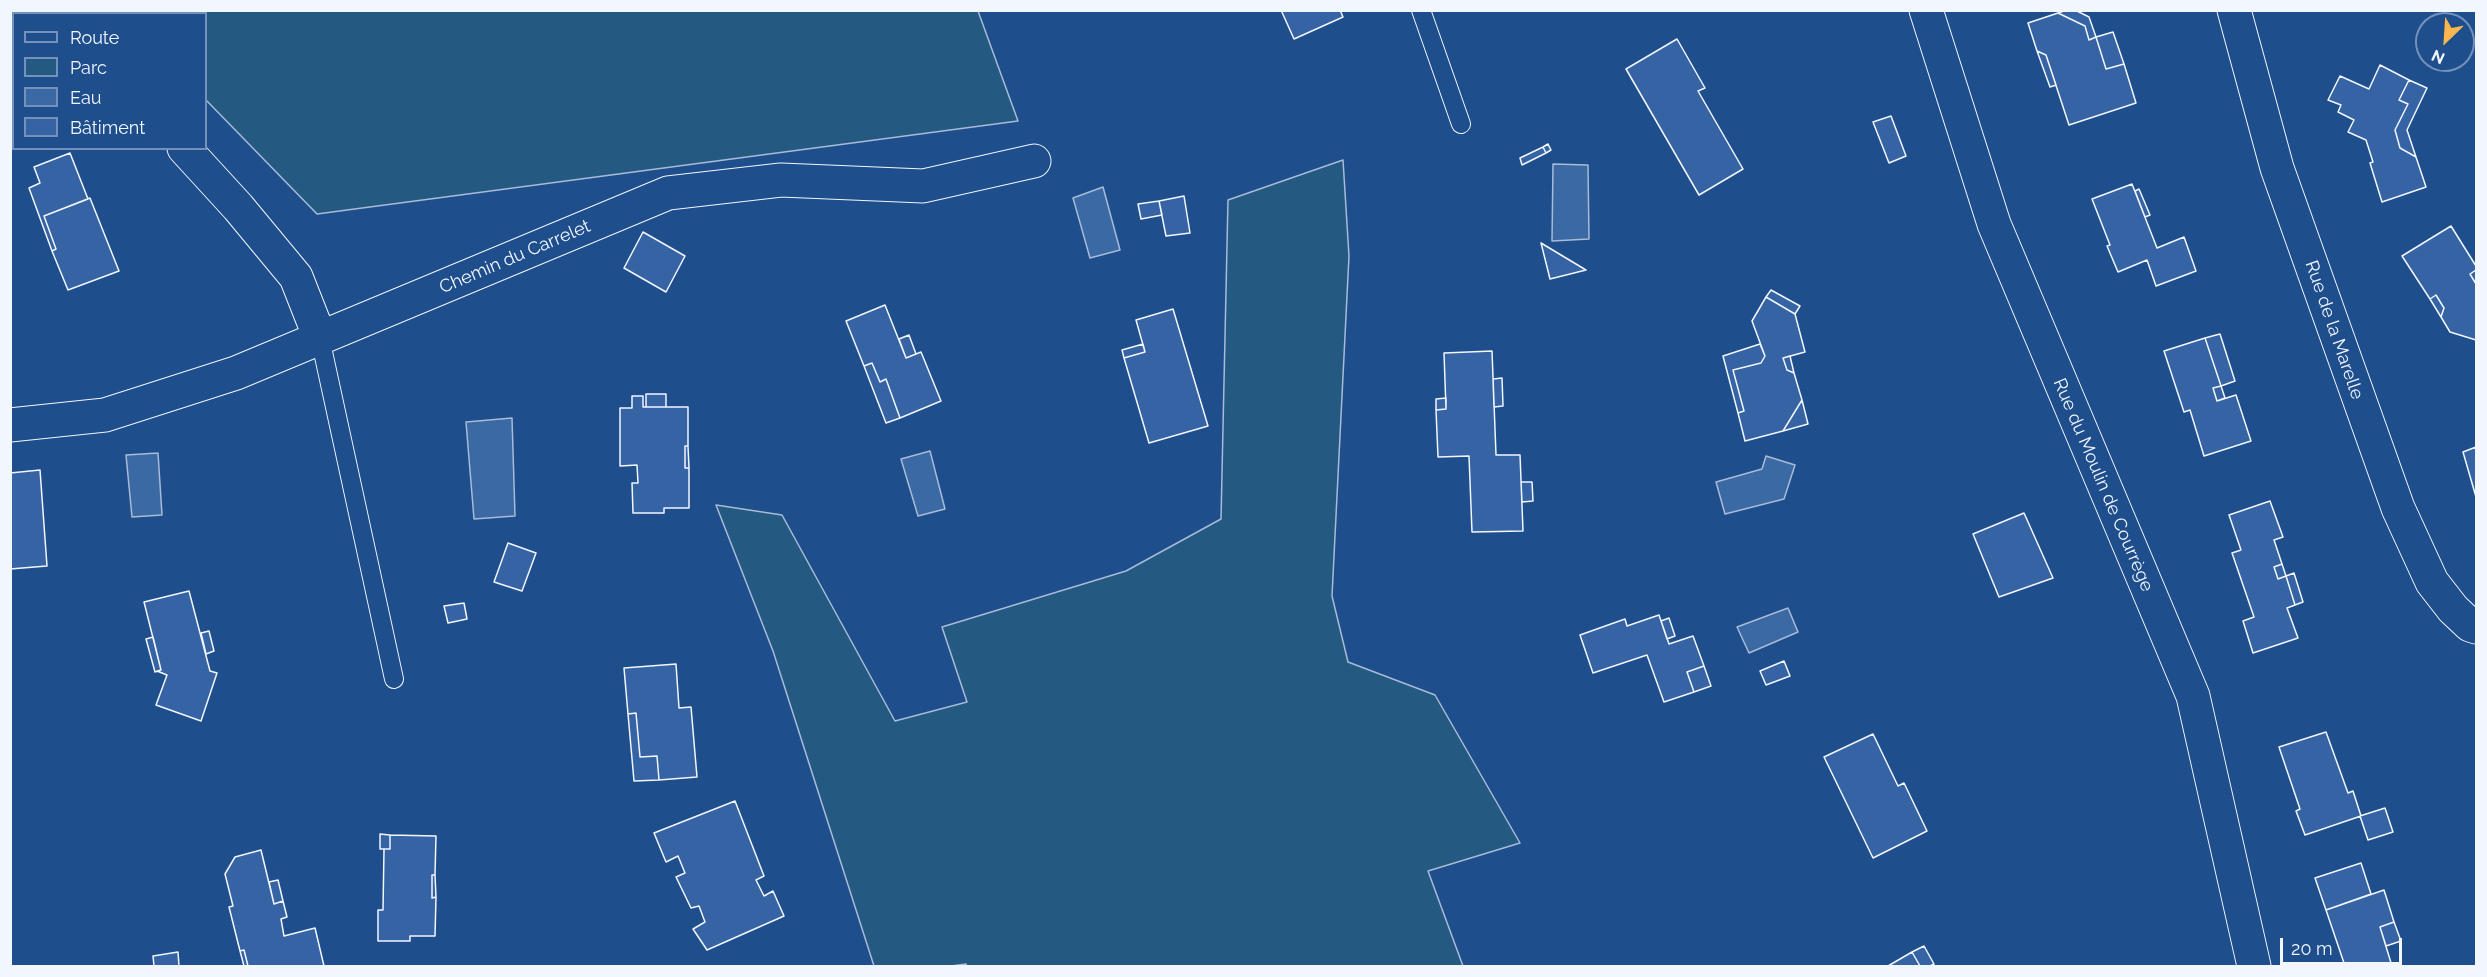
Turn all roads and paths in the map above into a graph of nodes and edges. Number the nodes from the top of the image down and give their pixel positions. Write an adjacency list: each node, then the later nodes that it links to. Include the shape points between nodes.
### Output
1 (1421, 10): 4 (lane)
2 (1926, 10): 11 (street, Rue du Moulin de Courrège, via 1994,224 2193,696)
3 (2234, 10): 9 (street, Rue de la Marelle, via 2277,168 2398,508 2432,582 2453,609)
4 (1461, 124)
5 (186, 150): 7 (street, via 296,277)
6 (1034, 161): 7 (street, Chemin du Carrelet, via 923,186 781,180 668,193)
7 (320, 338): 8 (street, Chemin du Carrelet, via 236,373 105,415); 10 (lane)
8 (10, 425)
9 (2476, 627)
10 (394, 679)
11 (2254, 966)

